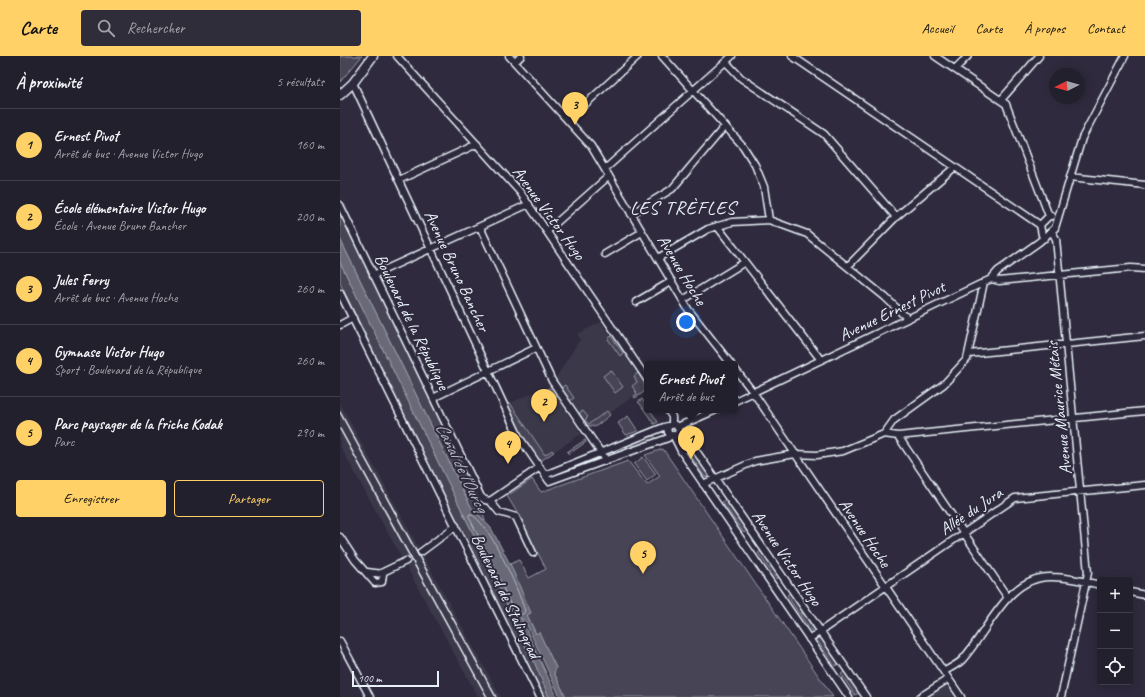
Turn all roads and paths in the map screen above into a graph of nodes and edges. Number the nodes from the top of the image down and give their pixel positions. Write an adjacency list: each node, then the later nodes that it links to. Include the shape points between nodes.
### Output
1 (373, 56): 16 (street)
2 (397, 56): 22 (street, Avenue Victor Hugo)
3 (509, 56): 13 (street, Avenue Hoche)
4 (521, 56): 13 (street)
5 (638, 56): 20 (street)
6 (662, 56): 17 (street)
7 (732, 56): 14 (street)
8 (792, 56): 23 (street)
9 (935, 56): 15 (street)
10 (968, 56): 15 (street)
11 (1039, 56): 19 (street)
12 (1125, 56): 26 (street, via 1082,138)
13 (515, 62): 20 (street, Avenue Hoche)
14 (726, 62): 17 (street); 33 (street, via 740,78 824,134)
15 (954, 69): 19 (street)
16 (353, 83): 18 (street); 27 (street, Avenue Bruno Bancher)
17 (694, 91): 21 (street); 24 (street)
18 (340, 96)
19 (1001, 100): 32 (street, via 1006,104)
20 (568, 120): 24 (street, Avenue Hoche, via 591,146)
21 (725, 126): 31 (street, via 672,189); 35 (street, via 743,146 755,165 764,187)
22 (477, 144): 27 (street); 30 (street, Avenue Victor Hugo)
23 (955, 167): 33 (street); 36 (street)
24 (605, 169): 25 (street, Avenue Hoche)
25 (609, 176): 31 (street, Avenue Hoche); 39 (street)
26 (1070, 178): 28 (street); 34 (street)
27 (399, 180): 43 (street, Avenue Bruno Bancher)
28 (1145, 185)
29 (340, 204): 49 (street, Boulevard de la République)
30 (529, 204): 38 (street); 39 (street, Avenue Victor Hugo)
31 (631, 214): 40 (street, Avenue Hoche)
32 (1049, 216): 34 (street); 36 (street)
33 (896, 217): 47 (street)
34 (1059, 218): 41 (street)
35 (769, 220): 37 (street, via 732,222); 47 (street, via 807,234)
36 (1040, 225): 42 (street)
37 (717, 226): 45 (street); 46 (street)
38 (480, 227): 43 (street); 62 (street)
39 (547, 231): 68 (street, Avenue Victor Hugo)
40 (642, 232): 44 (street); 45 (street, Avenue Hoche)
41 (1052, 232): 42 (street, Avenue Ernest Pivot); 50 (street, Avenue Maurice Métais, via 1056,239)
42 (1044, 238): 51 (street, Avenue Ernest Pivot)
43 (431, 248): 49 (street); 66 (street, Avenue Bruno Bancher)
44 (605, 254)
45 (658, 258): 52 (street, Avenue Hoche)
46 (745, 262): 55 (street); 64 (street)
47 (848, 266): 58 (street)
48 (1145, 269): 50 (street, via 1131,268)
49 (374, 275): 70 (street, Boulevard de la République)
50 (1059, 276): 51 (street, via 999,281); 61 (street, Avenue Maurice Métais)
51 (991, 278): 53 (street, Avenue Ernest Pivot)
52 (672, 281): 55 (street, Avenue Hoche); 56 (street)
53 (984, 282): 58 (street, Avenue Ernest Pivot); 63 (street)
54 (340, 293): 57 (street, Boulevard de Stalingrad)
55 (683, 300): 65 (street, Avenue Hoche)
56 (636, 302)
57 (353, 318): 59 (street); 91 (street, Boulevard de Stalingrad)
58 (907, 318): 64 (street, Avenue Ernest Pivot)
59 (340, 325)
60 (1145, 336): 61 (street)
61 (1066, 345): 63 (street); 75 (street, Avenue Maurice Métais)
62 (536, 348): 66 (street); 81 (street, via 552,381)
63 (969, 354): 77 (street, via 964,364 951,377 894,420)
64 (821, 360): 69 (street, Avenue Ernest Pivot)
65 (729, 361)
66 (488, 371): 70 (street); 84 (street, Avenue Bruno Bancher, via 519,437)
67 (738, 374): 69 (street, Avenue Hoche)
68 (644, 375)
69 (752, 392): 71 (street, Avenue Ernest Pivot); 82 (street, Avenue Hoche)
70 (433, 398): 90 (street, Boulevard de la République, via 481,497)
71 (738, 399)
72 (1145, 411): 75 (street)
73 (670, 413): 76 (street)
74 (708, 413): 76 (street)
75 (1074, 418): 79 (street); 89 (street, Avenue Maurice Métais)
76 (673, 426): 78 (street, Avenue Victor Hugo, via 668,431); 78 (street, via 678,432); 81 (street, via 664,426)
77 (884, 434): 79 (street); 82 (street, via 843,451)
78 (672, 435): 80 (street, Avenue Victor Hugo); 83 (street)
79 (898, 436): 93 (street)
80 (681, 451): 86 (street, Avenue Victor Hugo, via 692,445); 87 (street, Avenue Victor Hugo)
81 (601, 452): 83 (street); 85 (street)
82 (795, 454): 86 (street, via 755,461); 103 (street, Avenue Hoche)
83 (606, 460): 85 (street, via 549,481)
84 (540, 467): 85 (street); 90 (street)
85 (545, 475)
86 (717, 478): 87 (street); 92 (street, Avenue Victor Hugo)
87 (703, 484): 95 (street, Avenue Victor Hugo)
88 (1145, 486): 89 (street, Allée du Jura)
89 (1081, 492): 93 (street, Allée du Jura, via 1015,498); 101 (street, Avenue Maurice Métais)
90 (490, 501): 97 (street, Boulevard de la République, via 499,512 516,517)
91 (456, 526): 96 (street); 113 (street, Boulevard de Stalingrad)
92 (753, 532): 95 (street); 107 (street, Avenue Victor Hugo)
93 (964, 532): 103 (street, Allée du Jura); 106 (street)
94 (340, 537): 99 (street, via 355,560)
95 (742, 540): 108 (street, Avenue Victor Hugo)
96 (421, 552)
97 (533, 553)
98 (406, 562): 100 (street)
99 (367, 572): 100 (street); 100 (street, via 377,584 382,582)
100 (381, 573)
101 (1087, 582): 102 (street); 106 (street, via 1051,576 1032,579 1018,587); 118 (street, Avenue Maurice Métais)
102 (1097, 584)
103 (884, 586): 107 (street, Allée du Jura); 110 (street, Avenue Hoche)
104 (1133, 593): 105 (street)
105 (1145, 595)
106 (1008, 598): 110 (street, via 961,661)
107 (820, 631): 108 (street, Allée du Jura); 115 (street, Avenue Victor Hugo)
108 (810, 639): 114 (street, Avenue Victor Hugo)
109 (340, 641): 112 (street)
110 (944, 672): 111 (street, Avenue Hoche)
111 (948, 679): 116 (street); 117 (street, Avenue Hoche)
112 (370, 697)
113 (540, 697)
114 (849, 697)
115 (866, 697)
116 (920, 697)
117 (961, 697)
118 (1061, 697)

